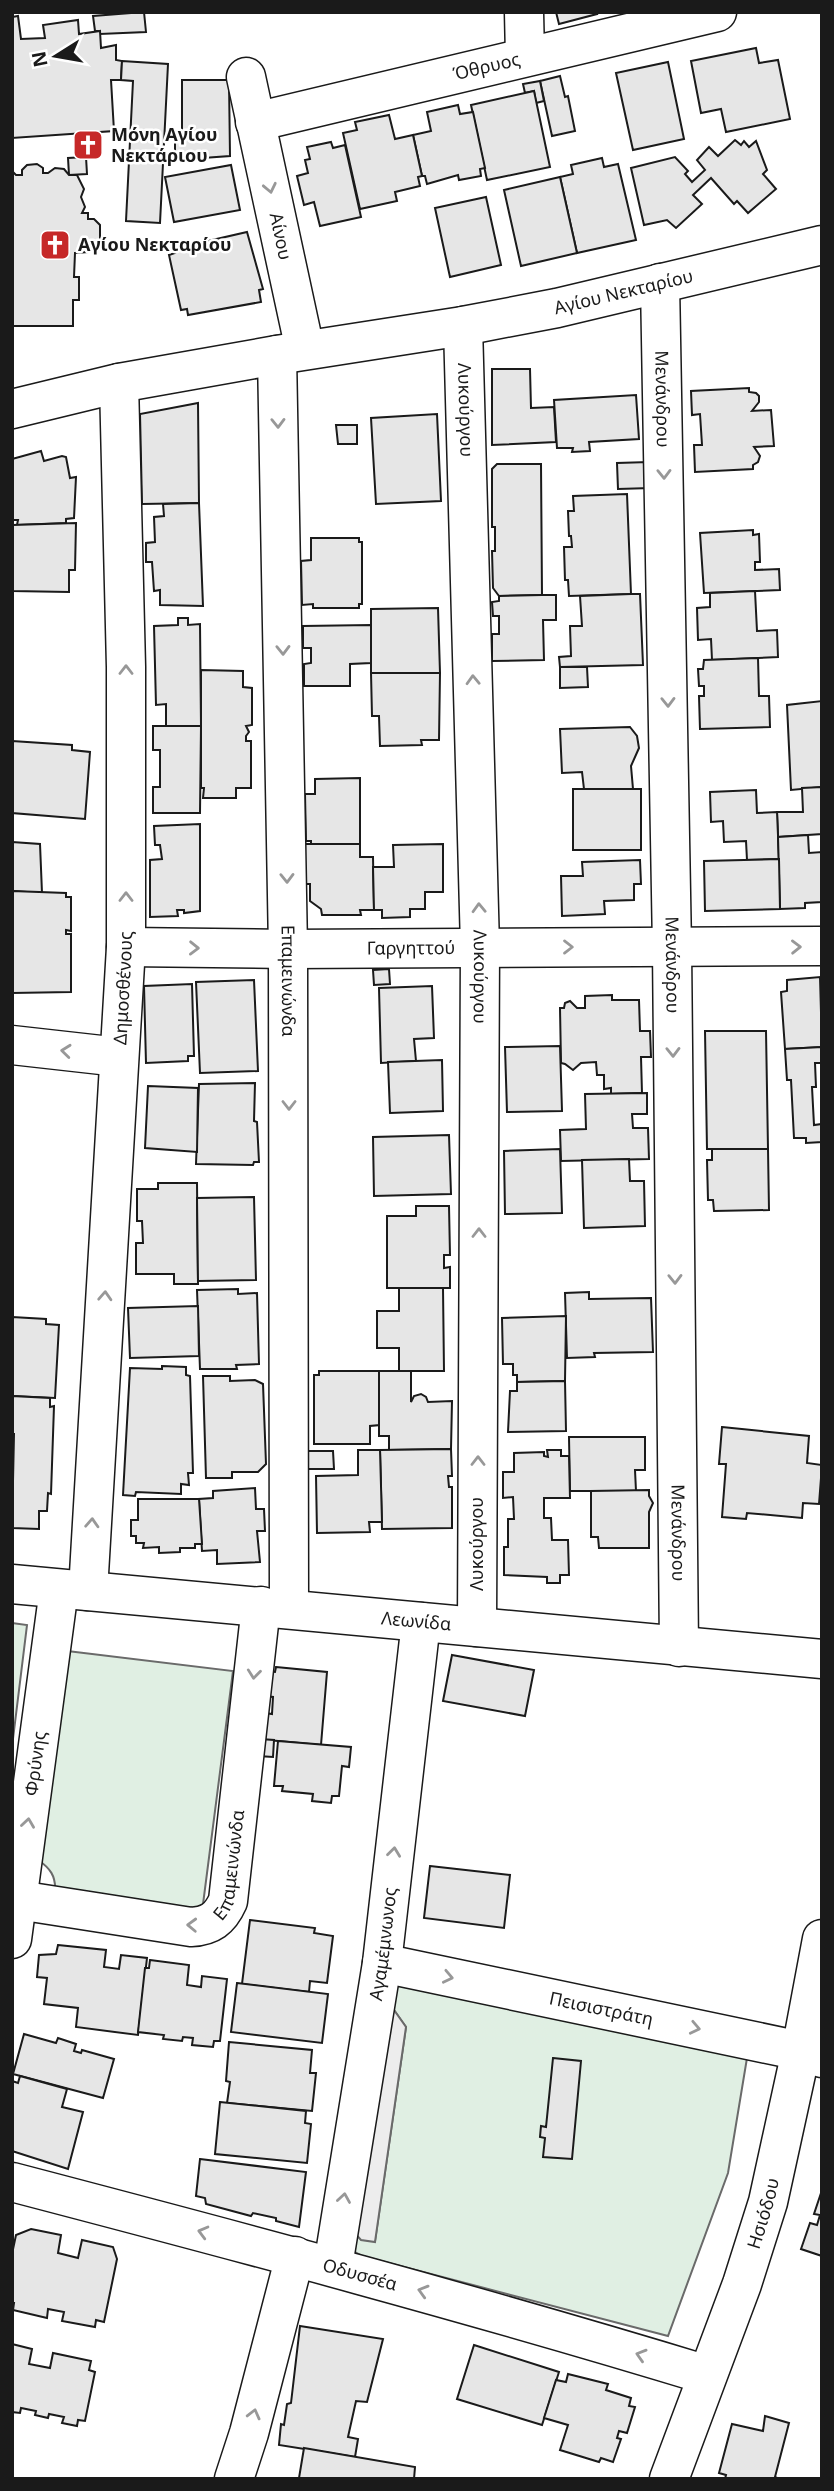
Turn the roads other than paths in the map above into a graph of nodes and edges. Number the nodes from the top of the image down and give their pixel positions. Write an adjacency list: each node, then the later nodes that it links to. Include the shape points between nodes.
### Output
1 (524, 12): 3 (street)
2 (717, 12): 3 (street, Όθρυος)
3 (525, 57): 5 (street, Όθρυος)
4 (246, 77): 5 (street, Αίνου)
5 (256, 122): 9 (street, Αίνου, one-way to 9)
6 (822, 245): 7 (street, Αγίου Νεκταρίου)
7 (660, 284): 8 (street, Αγίου Νεκταρίου); 15 (street, Μενάνδρου, one-way to 15)
8 (463, 326): 9 (street, Αγίου Νεκταρίου); 14 (street, Λυκούργου, one-way to 8)
9 (291, 352): 10 (street, Αγίου Νεκταρίου); 16 (street, Επαμεινώνδα, one-way to 16)
10 (120, 383): 11 (street, Αγίου Νεκταρίου); 13 (street, Δημοσθένους, one-way to 10, via 127,667)
11 (12, 408)
12 (822, 946): 15 (street, Γαργηττού, one-way to 12)
13 (126, 947): 16 (street, Γαργηττού, one-way to 16); 18 (street, Δημοσθένους)
14 (480, 947): 15 (street, Γαργηττού, one-way to 15); 16 (street, Γαργηττού); 23 (street, Λυκούργου, one-way to 14)
15 (672, 948): 24 (street, Μενάνδρου, one-way to 24)
16 (288, 949): 21 (street, Επαμεινώνδα, one-way to 21)
17 (12, 1045): 18 (street, one-way to 17)
18 (119, 1057): 20 (street, Δημοσθένους, one-way to 18)
19 (12, 1584): 20 (street, Λεωνίδα)
20 (74, 1590): 21 (street, Λεωνίδα); 26 (street, Φρύνης, one-way to 20)
21 (275, 1608): 22 (street, Λεωνίδα); 26 (street, Επαμεινώνδα, one-way to 26, via 224,1912 215,1921 191,1927)
22 (421, 1622): 23 (street, Λεωνίδα); 29 (street, Αγαμέμνωνος, one-way to 22)
23 (477, 1627): 24 (street, Λεωνίδα)
24 (679, 1647): 25 (street, Λεωνίδα)
25 (822, 1659)
26 (18, 1900): 27 (street, Φρύνης)
27 (12, 1939)
28 (822, 1939): 30 (street, Ησιόδου)
29 (382, 1963): 30 (street, Πεισιστράτη, one-way to 30); 33 (street, Αγαμέμνωνος, one-way to 29)
30 (811, 2054): 34 (street, Ησιόδου, via 742,2284)
31 (12, 2182): 32 (street, Οδυσσέα, one-way to 31)
32 (295, 2256): 33 (street, Οδυσσέα); 35 (street, one-way to 32)
33 (333, 2266): 34 (street, Οδυσσέα, one-way to 33)
34 (707, 2375): 36 (street, Ησιόδου)
35 (234, 2479)
36 (668, 2479)

